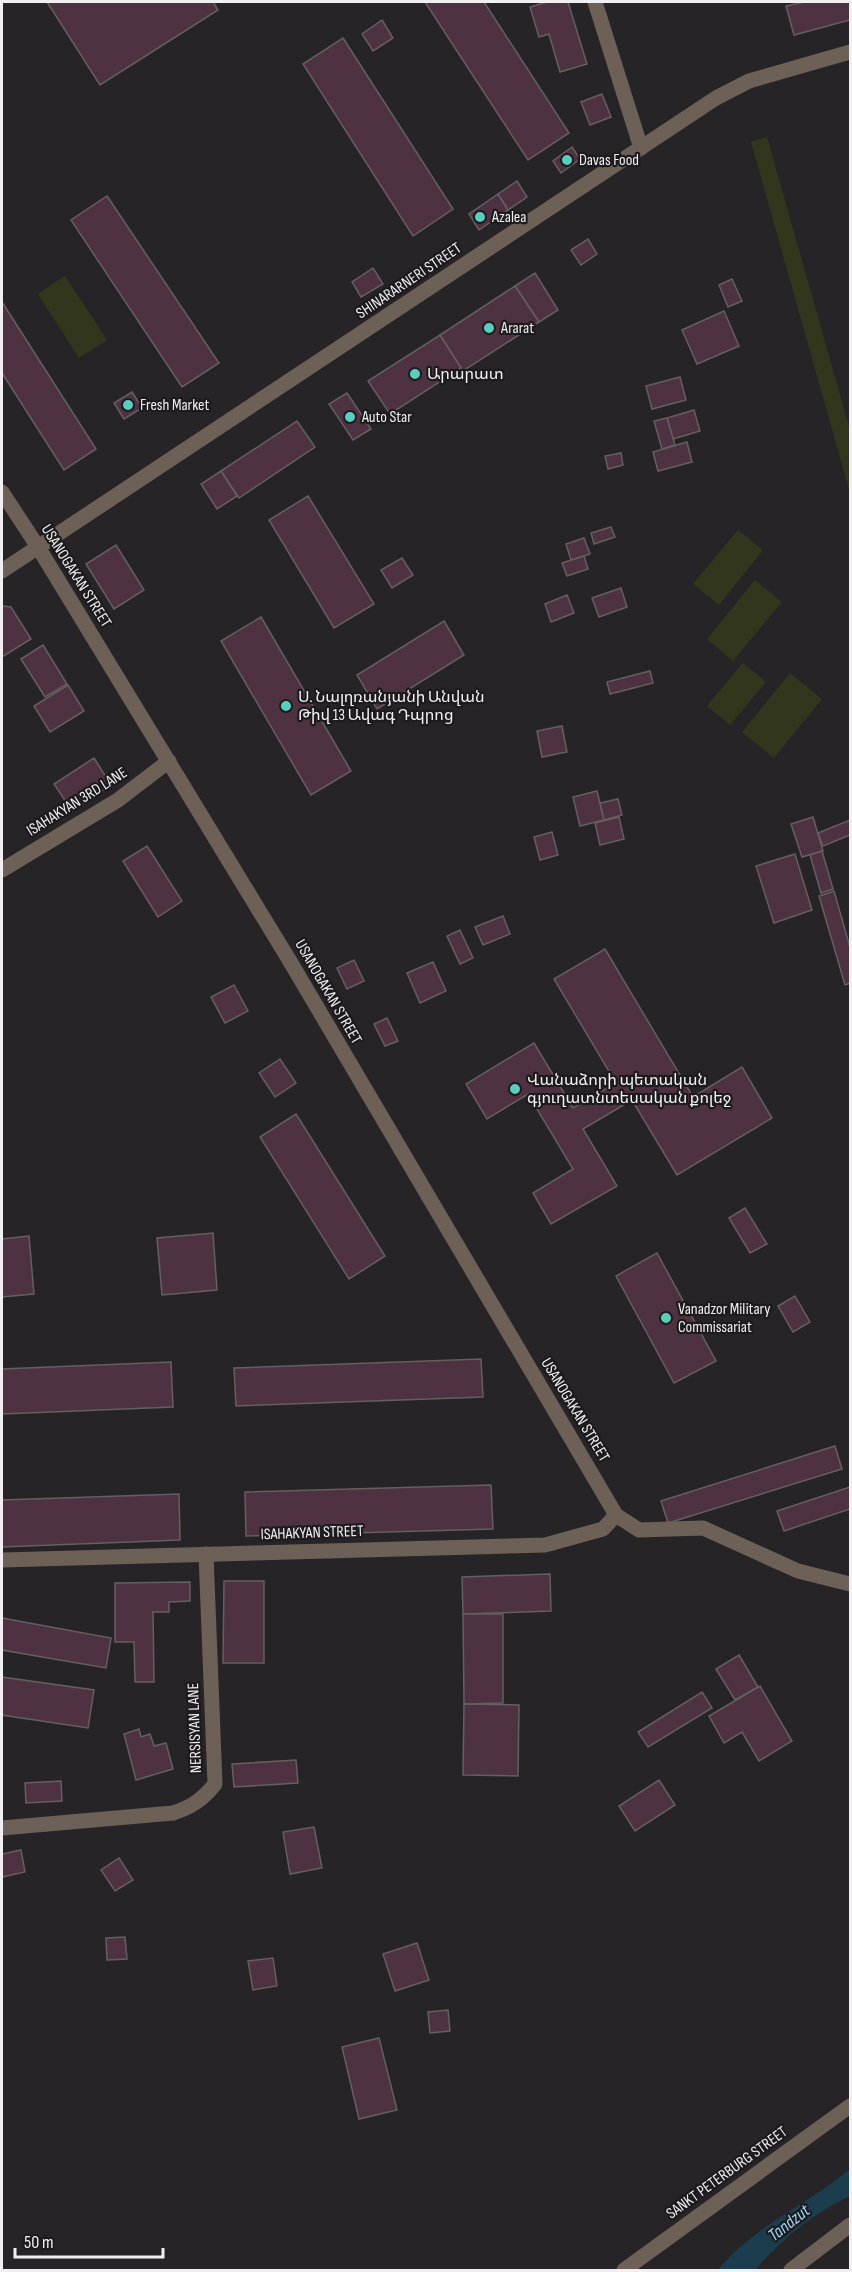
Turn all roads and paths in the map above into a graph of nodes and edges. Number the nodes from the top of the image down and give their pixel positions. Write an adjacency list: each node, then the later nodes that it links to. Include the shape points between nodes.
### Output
1 (595, 2): 3 (street)
2 (850, 52): 3 (street, SHINARARNERI STREET, via 749,81)
3 (641, 148): 5 (street, SHINARARNERI STREET)
4 (2, 492): 5 (street, USANOGAKAN STREET)
5 (38, 547): 6 (street, SHINARARNERI STREET); 7 (street, USANOGAKAN STREET)
6 (2, 571)
7 (169, 762): 8 (street, ISAHAKYAN 3RD LANE, via 118,800); 9 (street, USANOGAKAN STREET)
8 (2, 870)
9 (616, 1515): 10 (street, ISAHAKYAN STREET, via 603,1529 545,1545); 12 (street, via 639,1530 703,1528 798,1571)
10 (206, 1554): 11 (street, ISAHAKYAN STREET); 13 (street, NERSISYAN LANE, via 215,1784 197,1803 173,1813)
11 (2, 1560)
12 (850, 1584)
13 (2, 1828)
14 (850, 2106): 16 (street, SANKT PETERBURG STREET)
15 (850, 2225): 17 (street)
16 (624, 2271)
17 (791, 2271)

